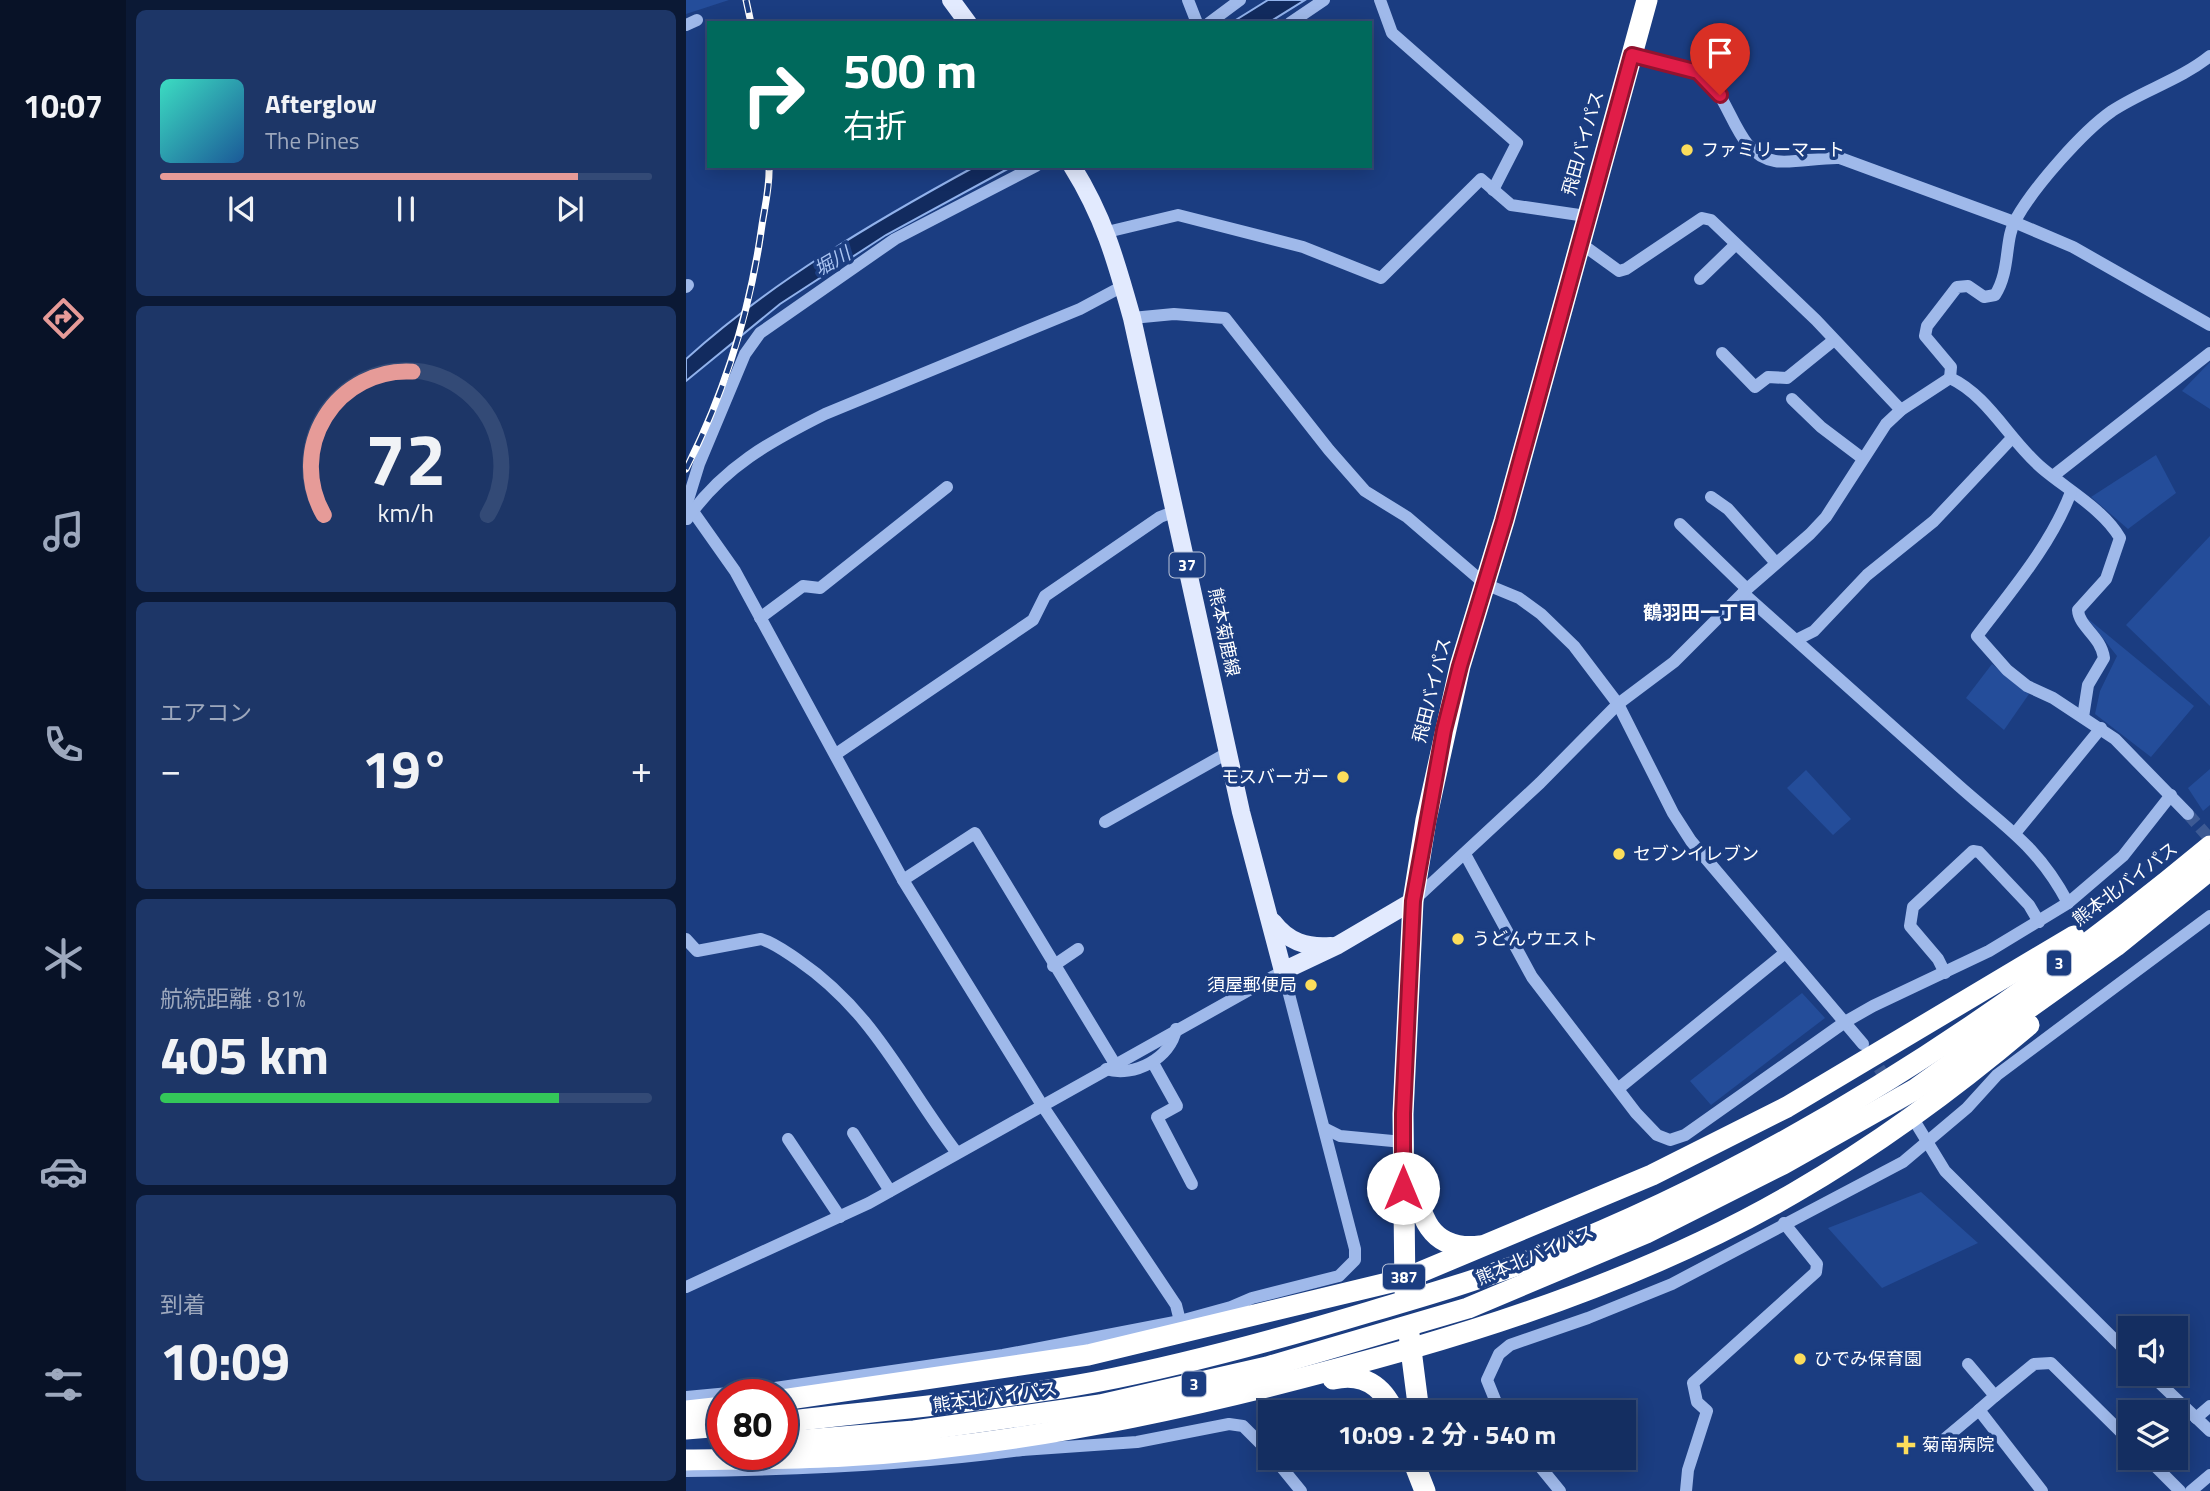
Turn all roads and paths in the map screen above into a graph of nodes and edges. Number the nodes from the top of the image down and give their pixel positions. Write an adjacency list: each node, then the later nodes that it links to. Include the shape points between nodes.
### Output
1 (951, 0): 7 (main road)
2 (1188, 0): 8 (street)
3 (1240, 0): 9 (street)
4 (1324, 0): 10 (street)
5 (1380, 0): 15 (street, via 1392,33 1517,143)
6 (1647, 0): 11 (highway, 飛田バイパス / 387)
7 (967, 21)
8 (1196, 21)
9 (1212, 21)
10 (1293, 21)
11 (1632, 55): 16 (highway, 飛田バイパス / 387); 17 (street, via 1698,72 1720,95 1741,135 1758,153 1776,161 1840,158)
12 (2210, 55): 17 (street, via 2178,78 2112,112 2045,178)
13 (1031, 168): 38 (street, via 895,239 760,333 745,354 699,464 688,495)
14 (1073, 168): 18 (main road, 熊本菊鹿線 / 37)
15 (1493, 190): 16 (street, via 1511,205); 18 (street, via 1481,179 1381,278 1303,247 1178,215)
16 (1586, 216): 19 (highway, 飛田バイパス / 387)
17 (2014, 222): 24 (street, via 2073,247); 28 (street, via 2008,263 1995,295 1984,297 1968,286 1957,288 1927,326 1925,336 1951,367)
18 (1107, 232): 22 (main road, 熊本菊鹿線 / 37)
19 (1579, 242): 20 (street, via 1619,271 1702,218 1711,220); 41 (highway, 飛田バイパス / 387)
20 (1735, 246): 21 (street); 25 (street)
21 (1700, 279)
22 (1123, 286): 23 (main road, 熊本菊鹿線 / 37); 38 (street, via 1080,309 785,434 728,471)
23 (1132, 318): 37 (main road, 熊本菊鹿線 / 37); 41 (street, via 1174,314 1225,318 1365,491 1407,517)
24 (2210, 325)
25 (1834, 340): 26 (street, via 1787,378 1768,377 1755,387); 30 (street)
26 (1722, 353)
27 (2210, 353): 33 (street)
28 (1950, 377): 30 (street); 31 (street, via 1973,392)
29 (1792, 399): 32 (street)
30 (1901, 410): 32 (street)
31 (2012, 438): 33 (street); 44 (street, via 1934,521 1867,575 1814,631)
32 (1862, 458): 40 (street, via 1826,517)
33 (2053, 476): 35 (street)
34 (947, 487): 43 (street, via 820,588 803,586)
35 (2071, 492): 46 (street, via 2120,538 2106,579 2078,610 2078,617 2100,641 2104,658 2088,685); 46 (street, via 2031,563 1977,636 2027,686)
36 (1711, 497): 40 (street, via 1728,509)
37 (1175, 511): 48 (main road, 熊本菊鹿線 / 37); 49 (street, via 1045,596 1033,620)
38 (689, 516): 43 (street, via 735,571)
39 (1680, 524): 42 (street)
40 (1776, 564): 42 (street)
41 (1485, 584): 45 (street, via 1519,598 1541,614 1574,646); 59 (highway, 飛田バイパス / 387, via 1444,730)
42 (1745, 591): 44 (street); 45 (street, via 1674,662)
43 (760, 618): 49 (street)
44 (1798, 639): 53 (street, via 1961,788)
45 (1618, 704): 55 (street); 68 (street, via 1691,841)
46 (2083, 717): 47 (street)
47 (2101, 728): 50 (street); 53 (street)
48 (1228, 752): 52 (street); 62 (main road, 熊本菊鹿線 / 37)
49 (836, 754): 58 (street)
50 (2171, 795): 51 (street); 60 (street, via 2123,856)
51 (2188, 814)
52 (1105, 822)
53 (2016, 832): 60 (street, via 2043,860)
54 (2210, 846): 57 (highway, 熊本北バイパス / 3)
55 (1465, 854): 59 (street); 77 (street, via 1532,977)
56 (2210, 870): 66 (highway, 熊本北バイパス / 3)
57 (2180, 871): 90 (highway, via 1787,1107 1652,1175); 111 (highway, 熊本北バイパス / 3, via 1976,1024 1891,1079 1772,1147 1542,1256 1263,1343 1093,1382)
58 (903, 880): 69 (street, via 975,833); 78 (street)
59 (1413, 901): 65 (main road); 83 (highway, 飛田バイパス / 387)
60 (2068, 902): 63 (street)
61 (2210, 916): 84 (street, via 1997,1075)
62 (1269, 918): 65 (main road, via 1288,939 1319,947); 70 (main road, 熊本菊鹿線 / 37)
63 (2039, 922): 71 (street); 71 (street, via 2029,905 1973,851 1913,907 1910,926)
64 (686, 939): 85 (street, via 697,951 761,939 809,968 884,1044)
65 (1338, 945): 70 (main road)
66 (2116, 946): 95 (highway, via 1973,1073 1793,1194 1707,1238 1565,1298 1489,1327); 116 (highway, 熊本北バイパス / 3, via 1914,1090 1783,1164 1646,1233 1468,1308 1267,1367 1100,1405 914,1431)
67 (1078, 950): 69 (street)
68 (1785, 953): 72 (street); 77 (street)
69 (1053, 966): 76 (street)
70 (1283, 971): 73 (street); 80 (street)
71 (1945, 973): 72 (street)
72 (1845, 1022): 74 (street); 77 (street, via 1685,1135 1670,1140 1650,1128)
73 (1176, 1029): 75 (street, via 1174,1042); 76 (street)
74 (1863, 1044)
75 (1153, 1063): 76 (street, via 1118,1073); 86 (street, via 1177,1106 1157,1117)
76 (1111, 1066): 78 (street)
77 (1619, 1088)
78 (1042, 1105): 85 (street); 93 (street, via 1176,1305)
79 (1917, 1125): 84 (street)
80 (1326, 1129): 83 (street, via 1340,1136); 93 (street, via 1355,1261 1339,1276 1252,1298)
81 (853, 1133): 87 (street)
82 (788, 1139): 88 (street)
83 (1403, 1142): 90 (highway, via 1413,1167 1420,1213 1434,1234 1459,1247); 91 (highway, 飛田バイパス / 387)
84 (1926, 1143): 89 (street, via 1903,1162); 94 (street, via 1945,1171)
85 (957, 1153): 87 (street)
86 (1192, 1184)
87 (890, 1191): 88 (street)
88 (839, 1217): 92 (street)
89 (1784, 1223): 105 (street, via 1765,1238 1672,1284 1510,1345 1499,1354 1487,1380); 133 (street, via 1817,1264 1816,1272 1693,1383 1697,1402 1707,1411)
90 (1489, 1245): 91 (highway)
91 (1404, 1279): 93 (highway); 95 (highway, 飛田バイパス / 387)
92 (686, 1287)
93 (1182, 1328): 96 (street); 102 (highway, via 1088,1355)
94 (2118, 1343)
95 (1410, 1348): 99 (highway, 3); 104 (highway, 飛田バイパス / 387)
96 (1003, 1355): 101 (street); 121 (street)
97 (1969, 1364): 100 (street)
98 (2163, 1386): 110 (street)
99 (1229, 1396): 103 (highway, via 1340,1377 1376,1385); 122 (highway, 3, via 970,1443 846,1456)
100 (1995, 1396): 108 (street); 114 (street, via 2034,1364 2051,1363)
101 (686, 1397)
102 (798, 1398)
103 (1389, 1400)
104 (1417, 1400)
105 (1495, 1400)
106 (2210, 1406): 110 (street)
107 (707, 1409): 109 (highway)
108 (1979, 1410): 117 (street); 134 (street)
109 (686, 1411)
110 (2196, 1418): 115 (street)
111 (798, 1420)
112 (707, 1427): 113 (highway)
113 (686, 1429)
114 (2118, 1429)
115 (2210, 1431)
116 (798, 1441)
117 (1942, 1441)
118 (1258, 1442): 121 (street, via 1243,1426 1229,1424 1137,1442)
119 (707, 1446): 120 (highway)
120 (686, 1447)
121 (1022, 1450): 128 (street, via 936,1462)
122 (686, 1460)
123 (1284, 1470): 130 (street)
124 (1417, 1470): 131 (highway)
125 (1425, 1470): 131 (highway)
126 (1543, 1470): 132 (street)
127 (2159, 1470): 135 (street)
128 (686, 1471)
129 (2210, 1475): 136 (street)
130 (1301, 1491)
131 (1427, 1491)
132 (1560, 1491)
133 (1686, 1491)
134 (2042, 1491)
135 (2180, 1491)
136 (2191, 1491)

